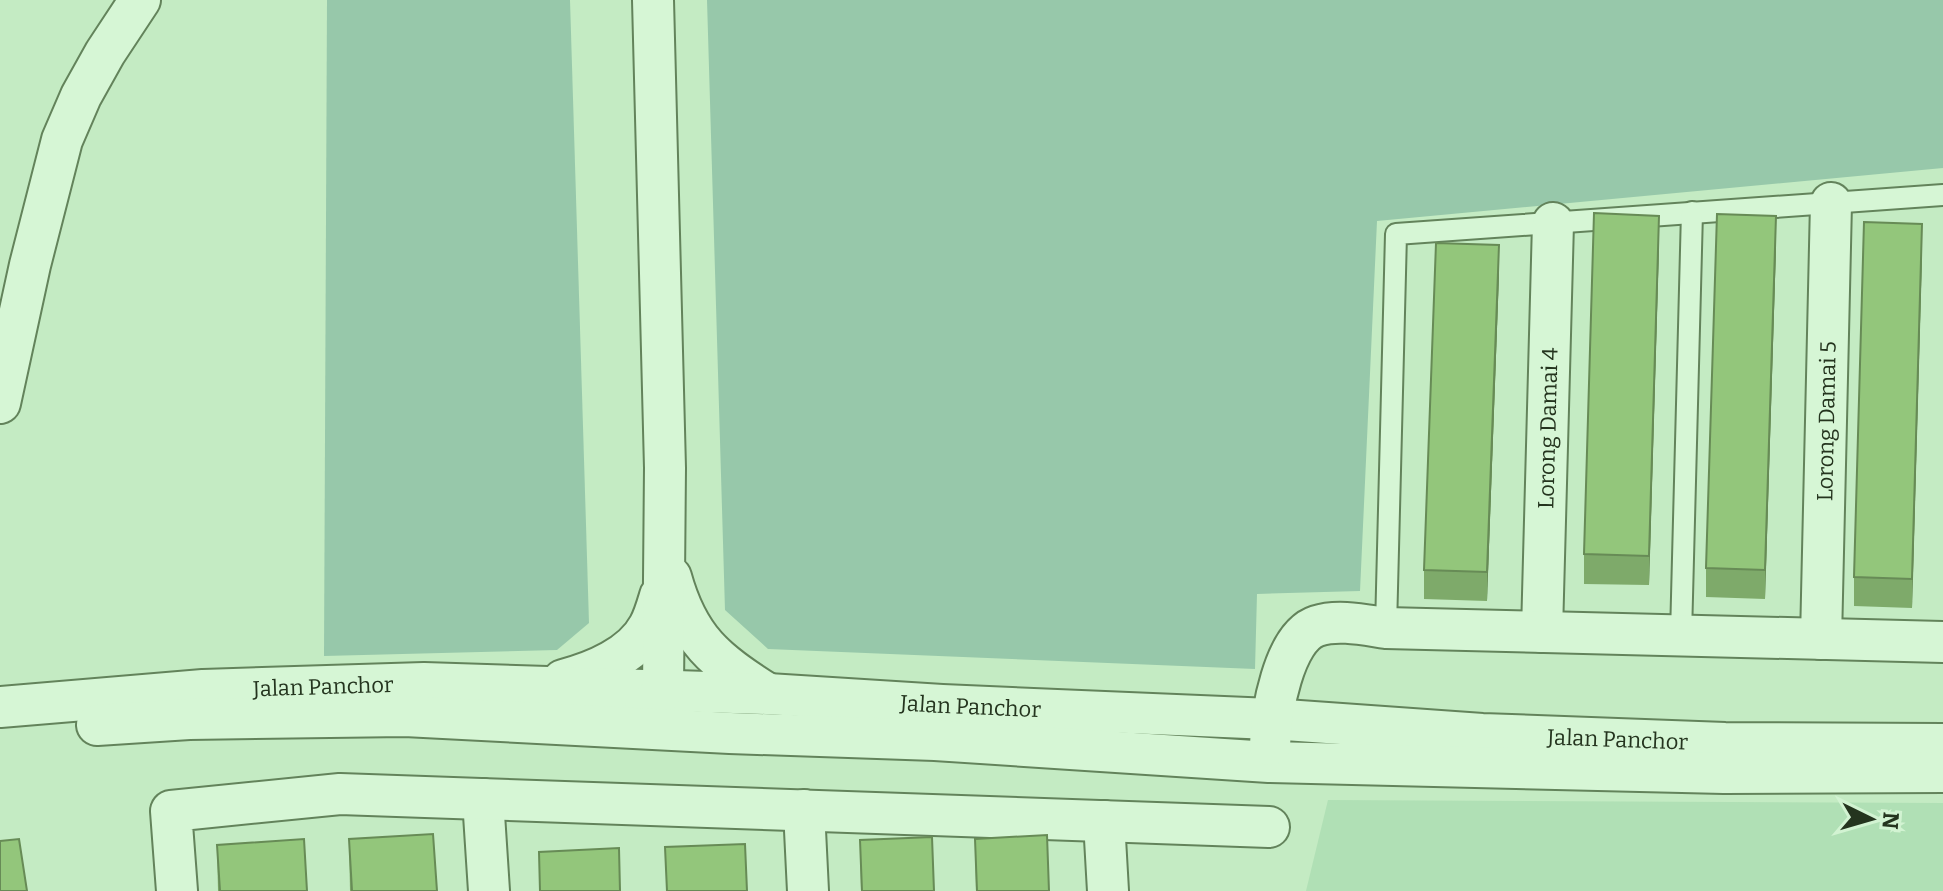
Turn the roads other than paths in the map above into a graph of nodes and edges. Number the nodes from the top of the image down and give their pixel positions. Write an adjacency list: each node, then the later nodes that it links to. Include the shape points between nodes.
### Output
1 (140, 0): 7 (street, via 81,96 62,140)
2 (653, 0): 8 (street)
3 (1943, 195): 4 (lane)
4 (1831, 203): 5 (lane); 13 (street, Lorong Damai 5)
5 (1692, 212): 6 (lane); 12 (lane)
6 (1553, 223): 10 (lane, via 1396,234); 11 (street, Lorong Damai 4)
7 (0, 402)
8 (663, 550): 9 (street); 17 (street, via 679,607 694,632 734,673)
9 (663, 590): 15 (street, via 648,628 633,646 597,669); 16 (street)
10 (1386, 628): 11 (street); 19 (street, via 1315,626 1299,640 1287,662)
11 (1542, 632): 12 (street)
12 (1681, 635): 13 (street)
13 (1821, 639): 14 (street)
14 (1943, 642)
15 (540, 686): 16 (street, Jalan Panchor); 18 (street, Jalan Panchor, via 263,687)
16 (663, 689): 17 (street, Jalan Panchor); 20 (street, via 636,713); 21 (street, via 685,709)
17 (768, 694): 19 (street, Jalan Panchor)
18 (0, 707)
19 (1271, 719): 23 (street, Jalan Panchor, via 1482,734); 24 (street)
20 (601, 727): 21 (street, Jalan Panchor); 22 (street, Jalan Panchor, via 405,716 189,719)
21 (730, 733): 24 (street, Jalan Panchor, via 935,740)
22 (0, 734)
23 (1943, 744)
24 (1269, 762): 25 (street, Jalan Panchor, via 1724,773)
25 (1943, 772)
26 (483, 799): 27 (street); 30 (street, via 340,794 171,811); 31 (street)
27 (804, 810): 28 (street); 32 (street)
28 (1104, 821): 29 (street); 33 (street)
29 (1269, 827)
30 (177, 891)
31 (489, 891)
32 (808, 891)
33 (1108, 891)

